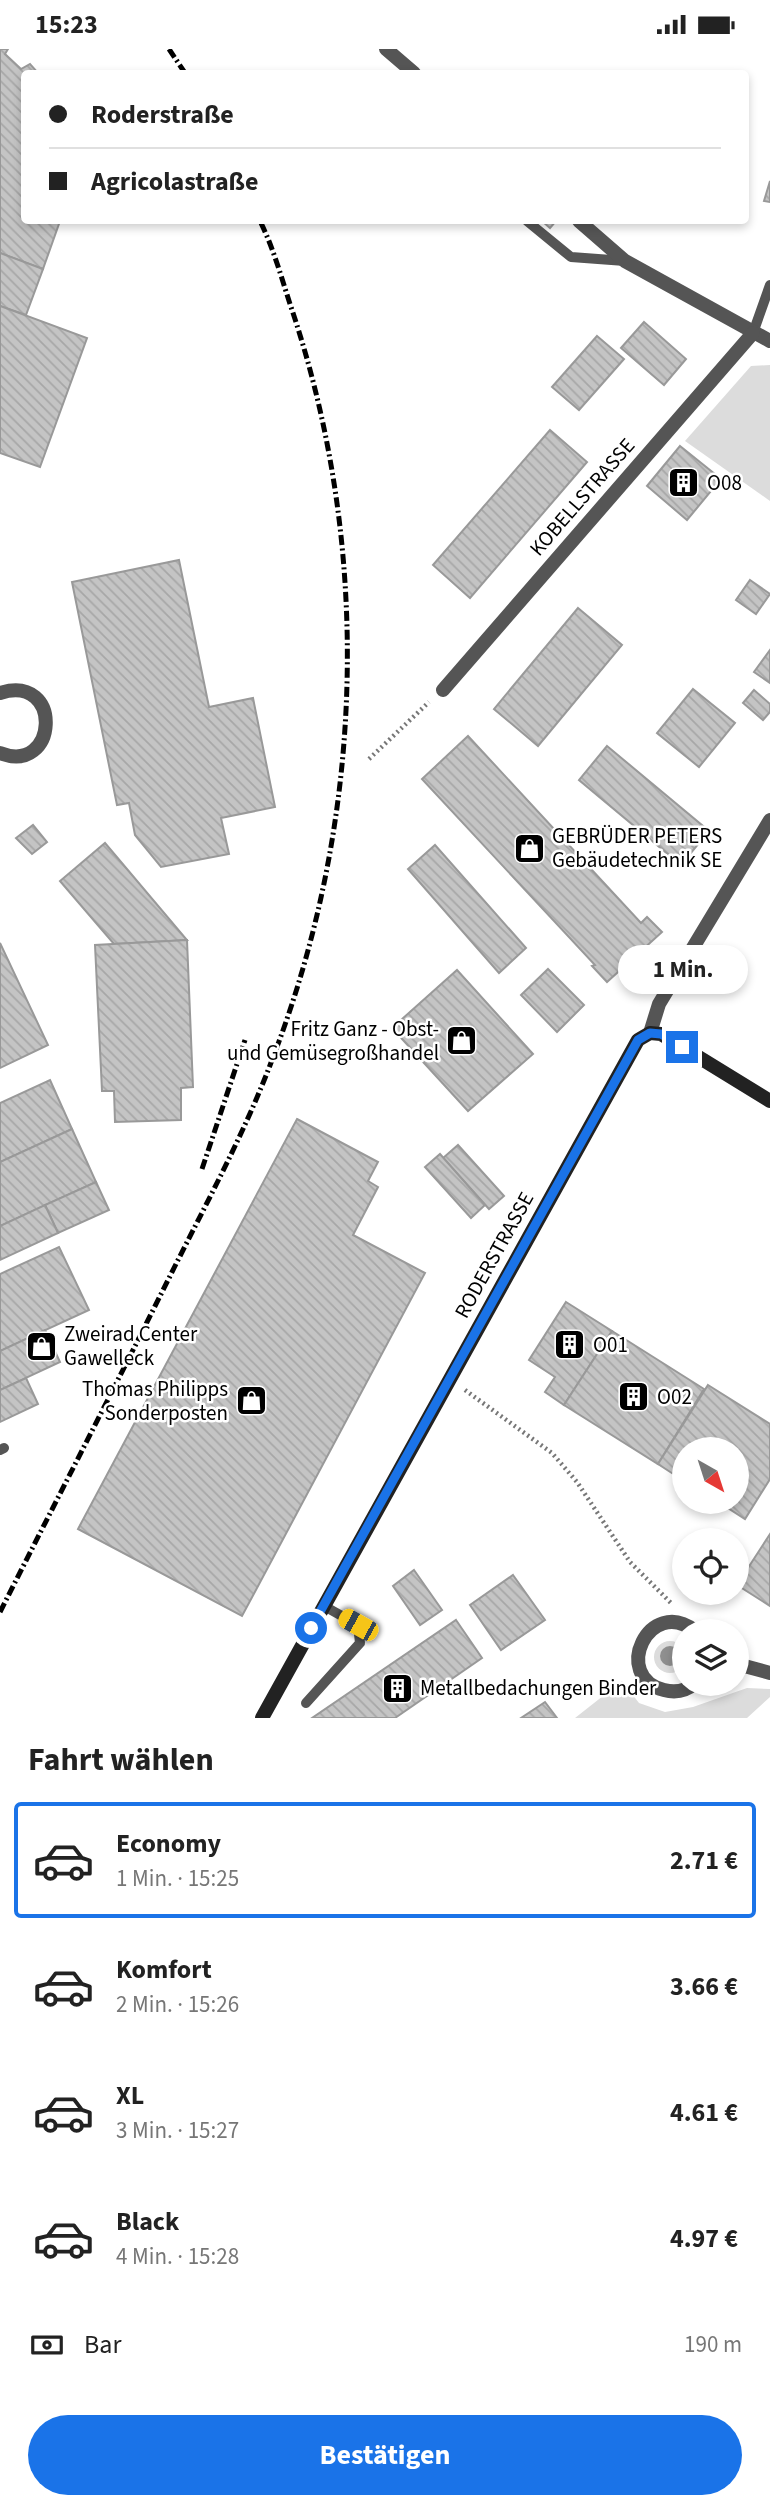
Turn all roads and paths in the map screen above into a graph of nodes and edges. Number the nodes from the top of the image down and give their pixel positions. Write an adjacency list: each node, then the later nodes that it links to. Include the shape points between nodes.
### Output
1 (386, 49): 2 (street)
2 (410, 70)
3 (531, 224): 5 (lane, via 572,257)
4 (582, 224): 5 (street)
5 (625, 261): 7 (street)
6 (770, 285): 7 (lane)
7 (753, 333): 8 (street); 9 (street, KOBELLSTRASSE)
8 (770, 341)
9 (443, 690): 12 (path)
10 (0, 692): 11 (street, via 10,689 31,694 44,709 47,730 36,748 17,756)
11 (0, 753)
12 (369, 759)
13 (770, 820): 14 (street, RODERSTRASSE, via 659,1004)
14 (650, 1033): 15 (street, via 661,1034); 16 (street, RODERSTRASSE, via 638,1040)
15 (770, 1101)
16 (449, 1380): 17 (street, RODERSTRASSE); 18 (path, via 552,1453 630,1562)
17 (324, 1606): 23 (lane, via 358,1625 360,1643); 24 (street, RODERSTRASSE)
18 (684, 1619)
19 (672, 1626): 22 (street, via 650,1630 638,1650 641,1672 656,1688)
20 (749, 1667): 21 (street)
21 (770, 1673)
22 (672, 1690)
23 (306, 1703)
24 (262, 1718)

